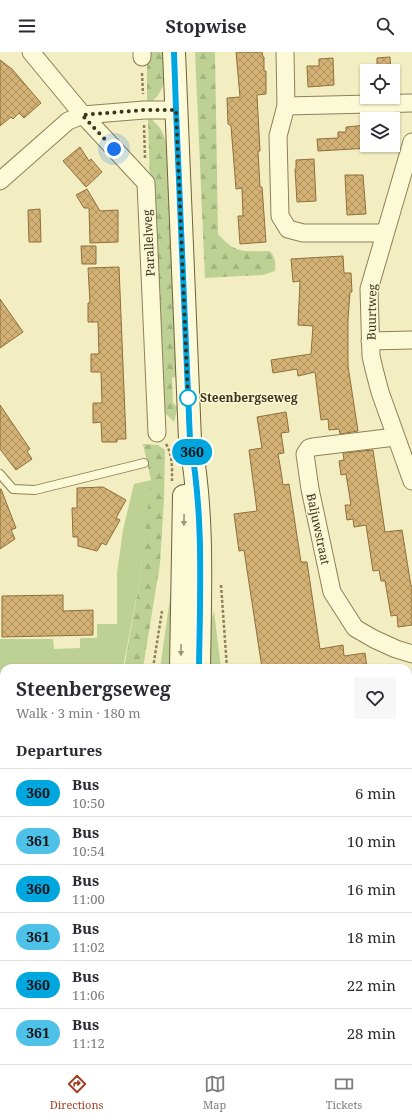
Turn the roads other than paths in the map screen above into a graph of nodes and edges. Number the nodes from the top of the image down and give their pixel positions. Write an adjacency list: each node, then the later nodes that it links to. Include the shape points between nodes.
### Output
1 (31, 52): 7 (street)
2 (174, 52): 6 (main road)
3 (285, 52): 5 (street)
4 (412, 104): 5 (street)
5 (286, 106): 10 (street, via 278,136 280,216 288,229 303,233)
6 (176, 110): 7 (street); 15 (main road)
7 (82, 115): 9 (street, via 68,121); 13 (street, Parallelweg, via 146,183)
8 (412, 142): 10 (street, Buurtweg)
9 (0, 181)
10 (385, 233): 12 (street, Buurtweg, via 370,289)
11 (412, 340): 12 (street)
12 (370, 341): 14 (street, Buurtweg, via 380,392)
13 (157, 433)
14 (395, 437): 18 (street, Buurtweg); 19 (street, Baljuwstraat, via 313,447 305,454 314,512 332,592 355,628 374,639)
15 (190, 440): 20 (main road, one-way to 20, via 185,465); 21 (main road, via 199,518)
16 (144, 463): 17 (lane, via 35,490 13,489)
17 (0, 474)
18 (412, 480)
19 (412, 654)
20 (181, 664)
21 (199, 664)

